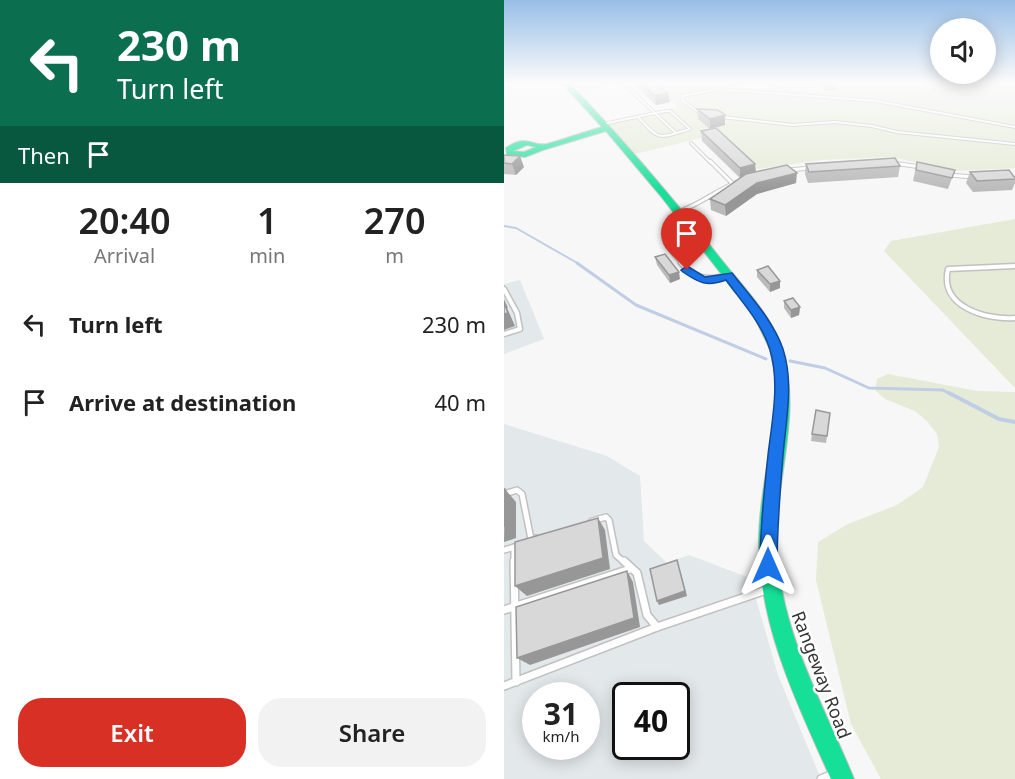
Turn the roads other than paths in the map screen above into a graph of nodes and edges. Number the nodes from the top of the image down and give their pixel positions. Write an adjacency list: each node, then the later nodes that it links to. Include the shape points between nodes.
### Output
1 (599, 119): 8 (street, Rangeway Road)
2 (629, 119): 8 (lane)
3 (640, 119): 10 (lane, via 656,136)
4 (661, 119): 10 (lane)
5 (679, 119): 10 (lane, via 690,129)
6 (745, 119): 12 (lane, via 793,125 835,122)
7 (974, 119): 9 (lane)
8 (605, 126): 13 (street); 22 (street, Rangeway Road)
9 (1015, 127)
10 (676, 134)
11 (691, 143): 21 (lane)
12 (1015, 144)
13 (540, 148)
14 (886, 163): 16 (lane)
15 (816, 168): 17 (lane)
16 (927, 169)
17 (783, 170)
18 (945, 174): 19 (lane)
19 (976, 177)
20 (744, 181): 21 (lane)
21 (732, 184): 22 (lane, via 704,202)
22 (678, 212): 23 (street, Rangeway Road)
23 (698, 236): 25 (street, Rangeway Road); 25 (lane, via 683,239 671,250 687,270 703,280)
24 (1015, 266): 29 (lane, via 962,268 948,270 946,274 952,296 972,312 997,319)
25 (728, 275): 38 (street, Rangeway Road, via 767,327 781,370 781,409 768,535)
26 (504, 289): 27 (lane)
27 (515, 310): 28 (lane); 30 (lane, via 520,329)
28 (504, 313)
29 (1015, 318)
30 (504, 334)
31 (504, 494): 34 (lane, via 517,490 522,494)
32 (584, 523): 37 (lane, via 606,517 609,520 616,555)
33 (542, 536): 34 (lane)
34 (531, 539): 35 (lane)
35 (514, 547): 36 (lane); 39 (lane)
36 (504, 550)
37 (630, 569): 39 (lane); 41 (lane, via 637,573 646,615)
38 (771, 588): 41 (lane); 44 (street, Rangeway Road, via 794,664)
39 (514, 607): 40 (lane); 42 (lane)
40 (504, 610)
41 (657, 627): 42 (lane)
42 (516, 682): 43 (lane)
43 (504, 686)
44 (841, 775): 45 (lane)
45 (820, 779)

